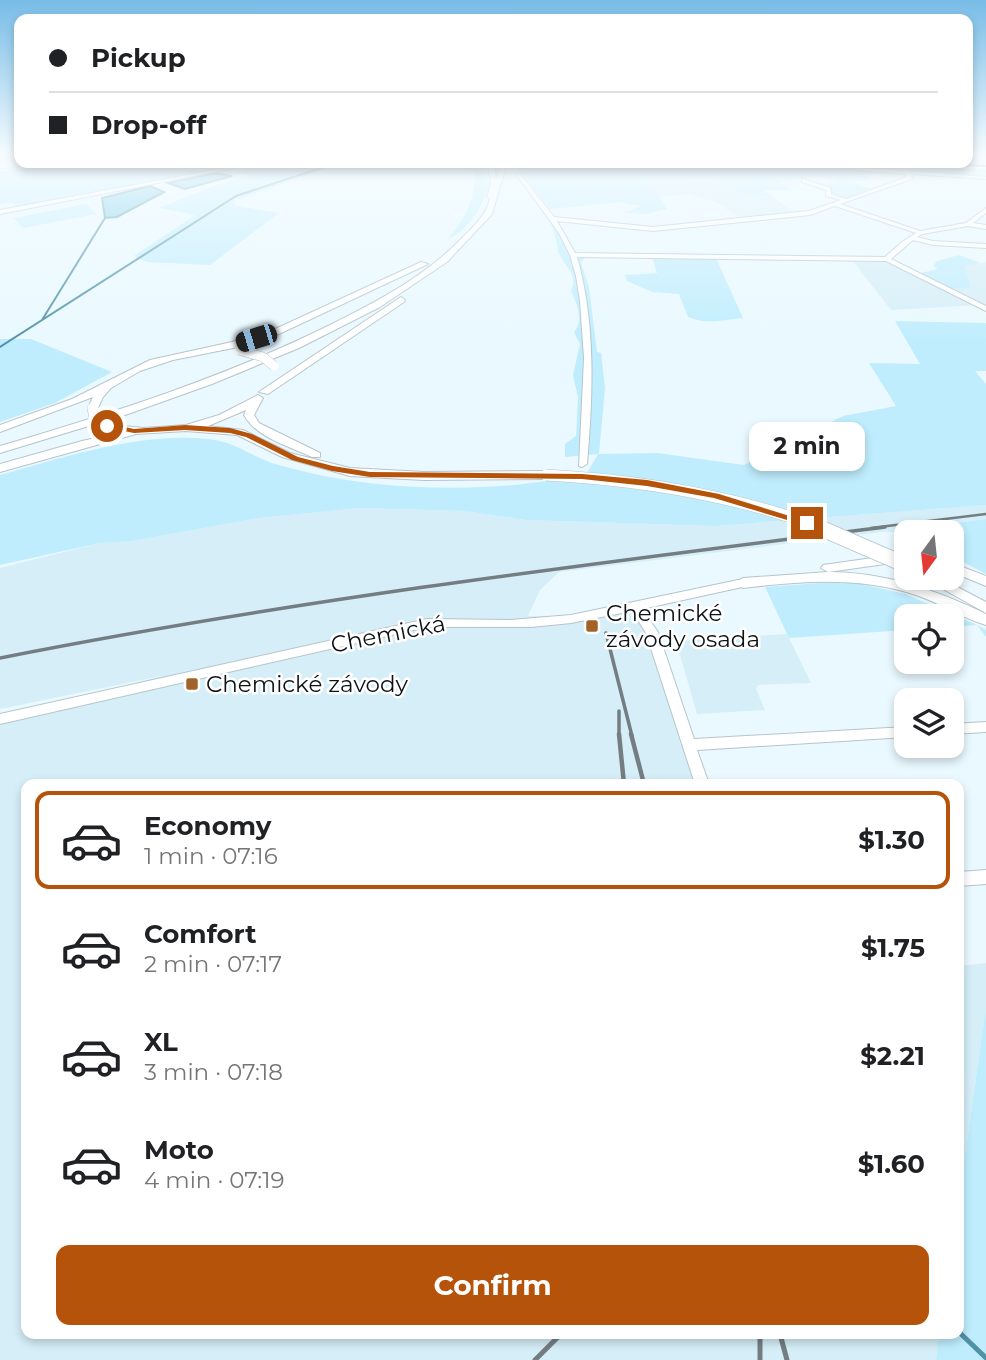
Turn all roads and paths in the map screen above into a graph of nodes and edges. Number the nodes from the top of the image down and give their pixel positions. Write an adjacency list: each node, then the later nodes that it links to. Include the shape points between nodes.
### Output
1 (477, 217): 12 (main road)
2 (487, 217): 12 (main road)
3 (766, 217): 6 (street, via 653,229)
4 (874, 217): 9 (street)
5 (976, 217): 7 (street)
6 (554, 219): 13 (street)
7 (968, 224): 8 (street); 9 (street)
8 (986, 227)
9 (920, 233): 10 (street)
10 (913, 237): 11 (street, via 933,243); 14 (street)
11 (986, 246)
12 (448, 253): 16 (main road, via 276,332); 18 (main road, via 446,263 377,318); 22 (main road, via 345,315 275,349 136,402); 23 (main road, via 405,287 355,317 271,357 142,406)
13 (573, 255): 14 (street); 24 (street, via 584,295 586,430)
14 (887, 259): 15 (street)
15 (986, 309)
16 (190, 353): 17 (main road, via 143,367); 18 (main road, bridge, via 239,351 263,357 274,366 274,379)
17 (109, 385): 20 (main road); 21 (main road, bridge, via 96,398 95,418 107,426)
18 (261, 395): 19 (main road, via 235,412); 26 (main road, via 249,415 255,425 300,449 329,458 404,467)
19 (185, 428): 21 (main road); 26 (main road, via 239,432 295,459 351,472 401,476)
20 (0, 429)
21 (144, 431): 25 (main road)
22 (0, 443)
23 (0, 450)
24 (582, 464)
25 (0, 468)
26 (546, 471): 27 (main road, via 617,471 720,488 798,510); 28 (main road, bridge, via 716,496 827,530)
27 (894, 549)
28 (894, 560)
29 (880, 561): 32 (main road)
30 (964, 572): 31 (main road)
31 (986, 581)
32 (743, 583): 36 (street, Chemická, via 674,595); 38 (main road, via 808,575 865,577 917,589)
33 (964, 584): 35 (main road)
34 (952, 590): 37 (main road)
35 (986, 596)
36 (636, 608): 39 (street, Chemická, via 570,619 427,623); 43 (street, via 652,632)
37 (986, 608)
38 (986, 620)
39 (0, 719)
40 (986, 727): 41 (street)
41 (964, 728)
42 (894, 733): 43 (street)
43 (689, 745): 44 (street)
44 (700, 779)
45 (986, 877): 46 (street)
46 (964, 879)

